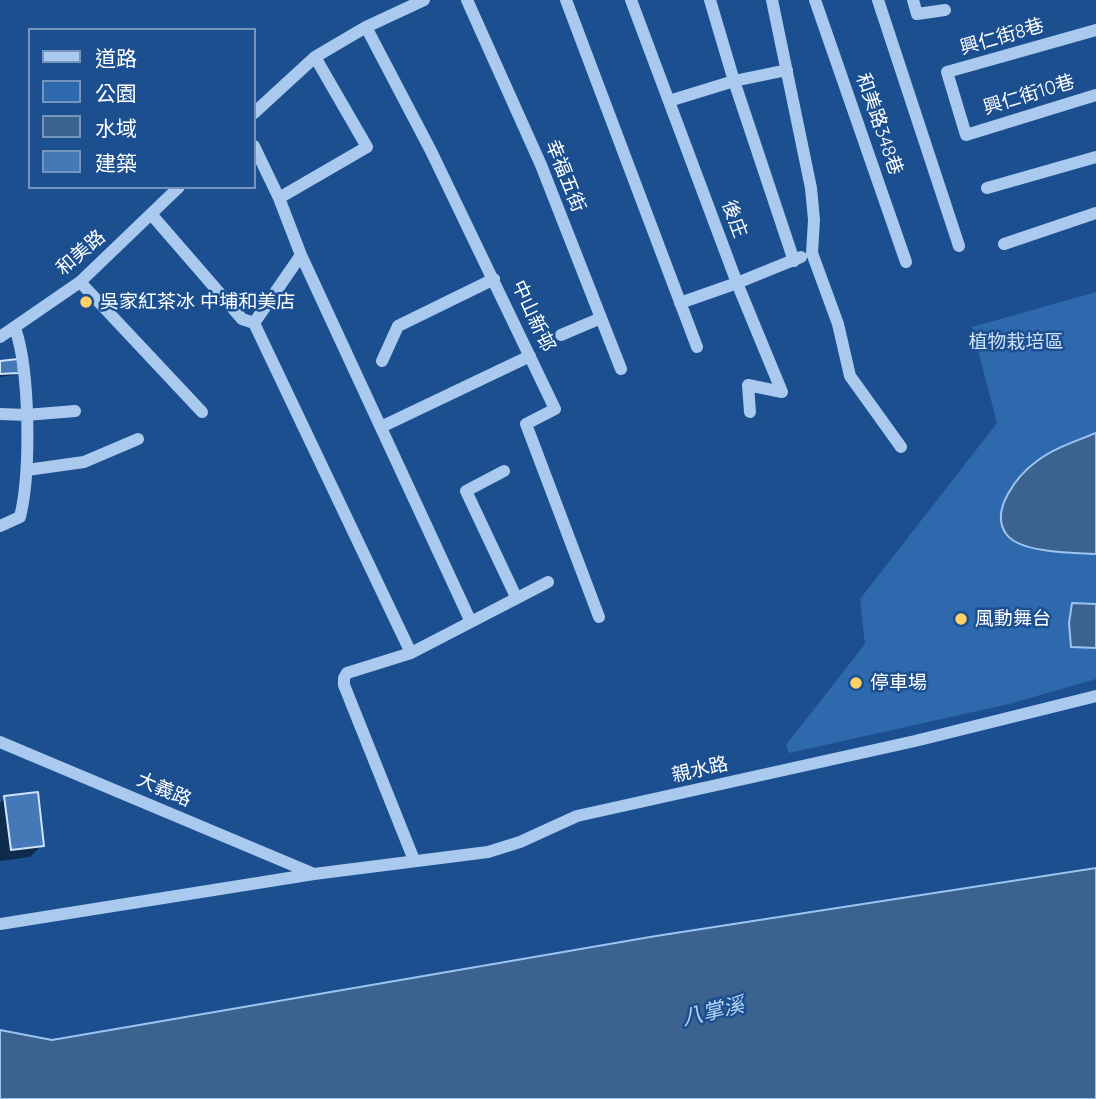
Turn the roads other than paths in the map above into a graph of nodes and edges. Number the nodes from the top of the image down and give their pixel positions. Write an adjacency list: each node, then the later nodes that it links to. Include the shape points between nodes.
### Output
1 (424, 0): 11 (street)
2 (467, 0): 37 (street, 幸福五街, via 541,165)
3 (566, 0): 36 (street)
4 (631, 0): 17 (street, 後庄)
5 (710, 0): 15 (street)
6 (772, 0): 14 (street)
7 (814, 0): 32 (street, 和美路348巷)
8 (878, 0): 28 (street, 和美路348巷)
9 (913, 0): 10 (street, via 917,14)
10 (945, 10)
11 (366, 27): 13 (street); 33 (street, 中山新邨)
12 (1096, 30): 18 (street, 興仁街8巷, via 947,72)
13 (315, 57): 19 (street); 24 (street, via 367,147)
14 (786, 71): 15 (street); 29 (street, via 811,188)
15 (734, 81): 17 (street); 31 (street)
16 (1096, 95): 18 (street, 興仁街10巷, via 966,135)
17 (669, 101): 35 (street, 後庄)
18 (956, 101)
19 (256, 111)
20 (256, 150): 24 (street)
21 (1096, 157): 22 (street)
22 (987, 188)
23 (176, 189): 26 (street, 和美路)
24 (279, 198): 30 (street)
25 (1096, 213): 27 (street)
26 (151, 214): 34 (street, 和美路); 38 (street, via 242,319)
27 (1004, 244)
28 (959, 246)
29 (812, 253): 31 (street); 53 (street, via 838,324 850,376)
30 (301, 255): 38 (street); 51 (street)
31 (794, 261): 35 (street)
32 (906, 262)
33 (494, 279): 43 (street, 中山新邨); 44 (street, via 398,326)
34 (80, 282): 39 (street, 和美路); 47 (street)
35 (737, 283): 36 (street); 48 (street, 後庄, via 782,392 748,386)
36 (680, 303): 42 (street)
37 (601, 318): 40 (street); 45 (street, 幸福五街)
38 (254, 323): 61 (street)
39 (15, 328): 41 (street, 和美路); 50 (street, via 22,348)
40 (561, 335)
41 (0, 337)
42 (696, 347)
43 (530, 356): 51 (street); 59 (street, 中山新邨, via 555,408 526,424)
44 (382, 361)
45 (621, 369)
46 (75, 411): 50 (street)
47 (202, 412)
48 (750, 412)
49 (0, 414): 50 (street)
50 (26, 415): 54 (street)
51 (380, 427): 60 (street)
52 (138, 439): 54 (street, via 84,462)
53 (901, 447)
54 (27, 470): 56 (street, via 20,517)
55 (504, 471): 58 (street, via 466,491)
56 (0, 526)
57 (548, 582): 58 (street)
58 (516, 597): 60 (street)
59 (599, 617)
60 (470, 620): 61 (street)
61 (411, 653): 64 (street, via 347,673 344,685)
62 (1096, 696): 64 (street, 親水路, via 578,816 488,852)
63 (0, 742): 65 (street, 大義路)
64 (414, 860): 65 (street, 親水路)
65 (314, 874): 66 (street, 親水路)
66 (0, 924)

